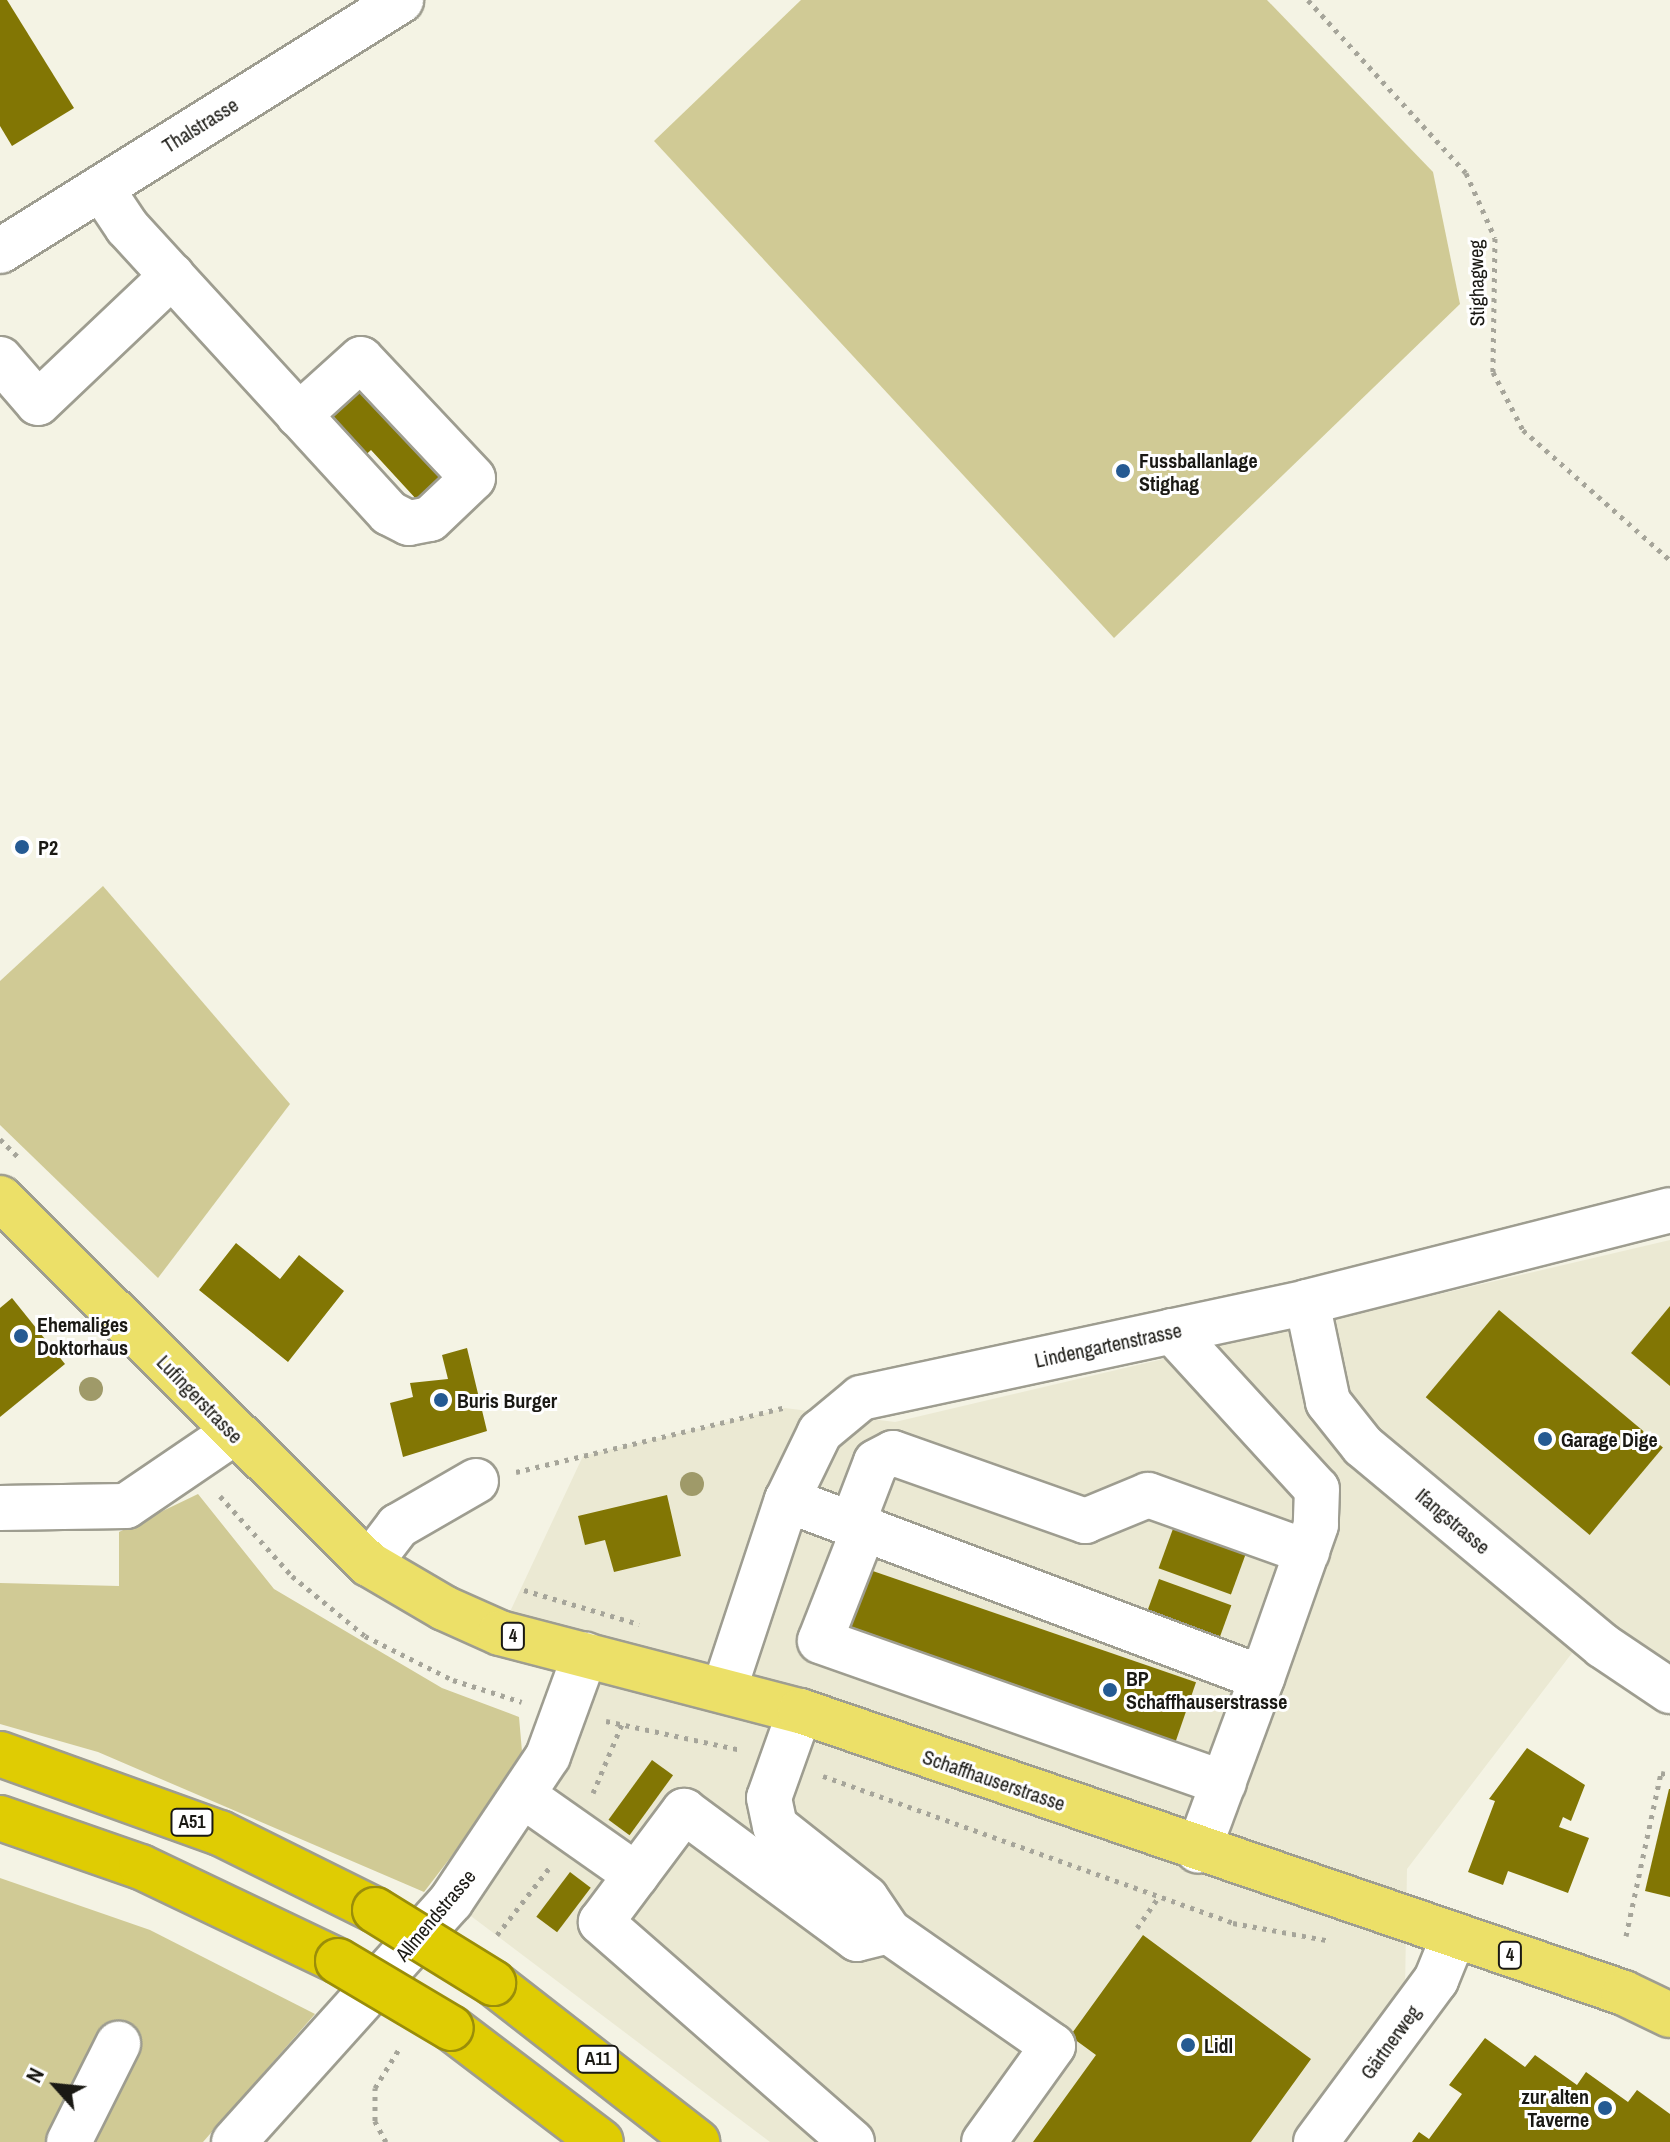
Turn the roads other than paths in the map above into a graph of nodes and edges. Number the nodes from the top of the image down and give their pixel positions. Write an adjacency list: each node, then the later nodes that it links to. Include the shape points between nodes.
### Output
1 (401, 0): 2 (street, Thalstrasse)
2 (101, 188): 3 (street, Thalstrasse); 4 (street)
3 (1, 248)
4 (172, 276): 5 (street, via 38,403); 6 (street)
5 (0, 359)
6 (299, 415)
7 (0, 1198): 11 (main road, Lufingerstrasse / 4)
8 (1670, 1210): 9 (street, Lindengartenstrasse)
9 (1307, 1302): 10 (street, Lindengartenstrasse); 21 (street, Ifangstrasse, via 1328,1402 1363,1446 1603,1646)
10 (1172, 1331): 13 (street, Lindengartenstrasse, via 861,1398 820,1432); 16 (street, via 1317,1489)
11 (232, 1434): 14 (street, via 196,1464 126,1506); 17 (main road, Lufingerstrasse / 4)
12 (476, 1481): 17 (street, via 398,1526)
13 (787, 1500): 15 (street); 20 (street, Lindengartenstrasse)
14 (0, 1508)
15 (859, 1524): 16 (street, via 876,1462 893,1453 1085,1521 1148,1495); 19 (street); 24 (street, via 820,1641)
16 (1307, 1552): 19 (street)
17 (369, 1564): 18 (main road, Schaffhauserstrasse / 4, via 500,1633)
18 (585, 1655): 20 (main road, Schaffhauserstrasse / 4); 25 (street, Allmendstrasse)
19 (1262, 1678): 24 (street)
20 (725, 1687): 22 (main road, Schaffhauserstrasse / 4)
21 (1670, 1691)
22 (800, 1711): 27 (main road, Schaffhauserstrasse / 4); 29 (street, via 769,1798 775,1826 866,1898)
23 (0, 1754): 31 (highway, A51, bridge, via 220,1833 375,1910)
24 (1224, 1783): 27 (street)
25 (525, 1797): 28 (street); 37 (street, Allmendstrasse, via 451,1901)
26 (0, 1818): 38 (highway, bridge, via 141,1867 338,1961 451,2028)
27 (1198, 1851): 30 (main road, Schaffhauserstrasse / 4)
28 (636, 1875): 29 (street, via 684,1811 857,1939); 40 (street, via 601,1922)
29 (888, 1931): 41 (street, via 1053,2046)
30 (1454, 1936): 32 (main road, Schaffhauserstrasse / 4); 42 (street, Gärtnerweg, via 1436,1980)
31 (493, 1983): 39 (highway, A11)
32 (1624, 1993): 33 (main road, Schaffhauserstrasse / 4); 34 (main road, Schaffhauserstrasse / 4)
33 (1670, 1997)
34 (1670, 2015)
35 (118, 2044): 36 (street)
36 (69, 2142)
37 (234, 2142)
38 (601, 2142)
39 (697, 2142)
40 (852, 2142)
41 (984, 2142)
42 (1316, 2142)

